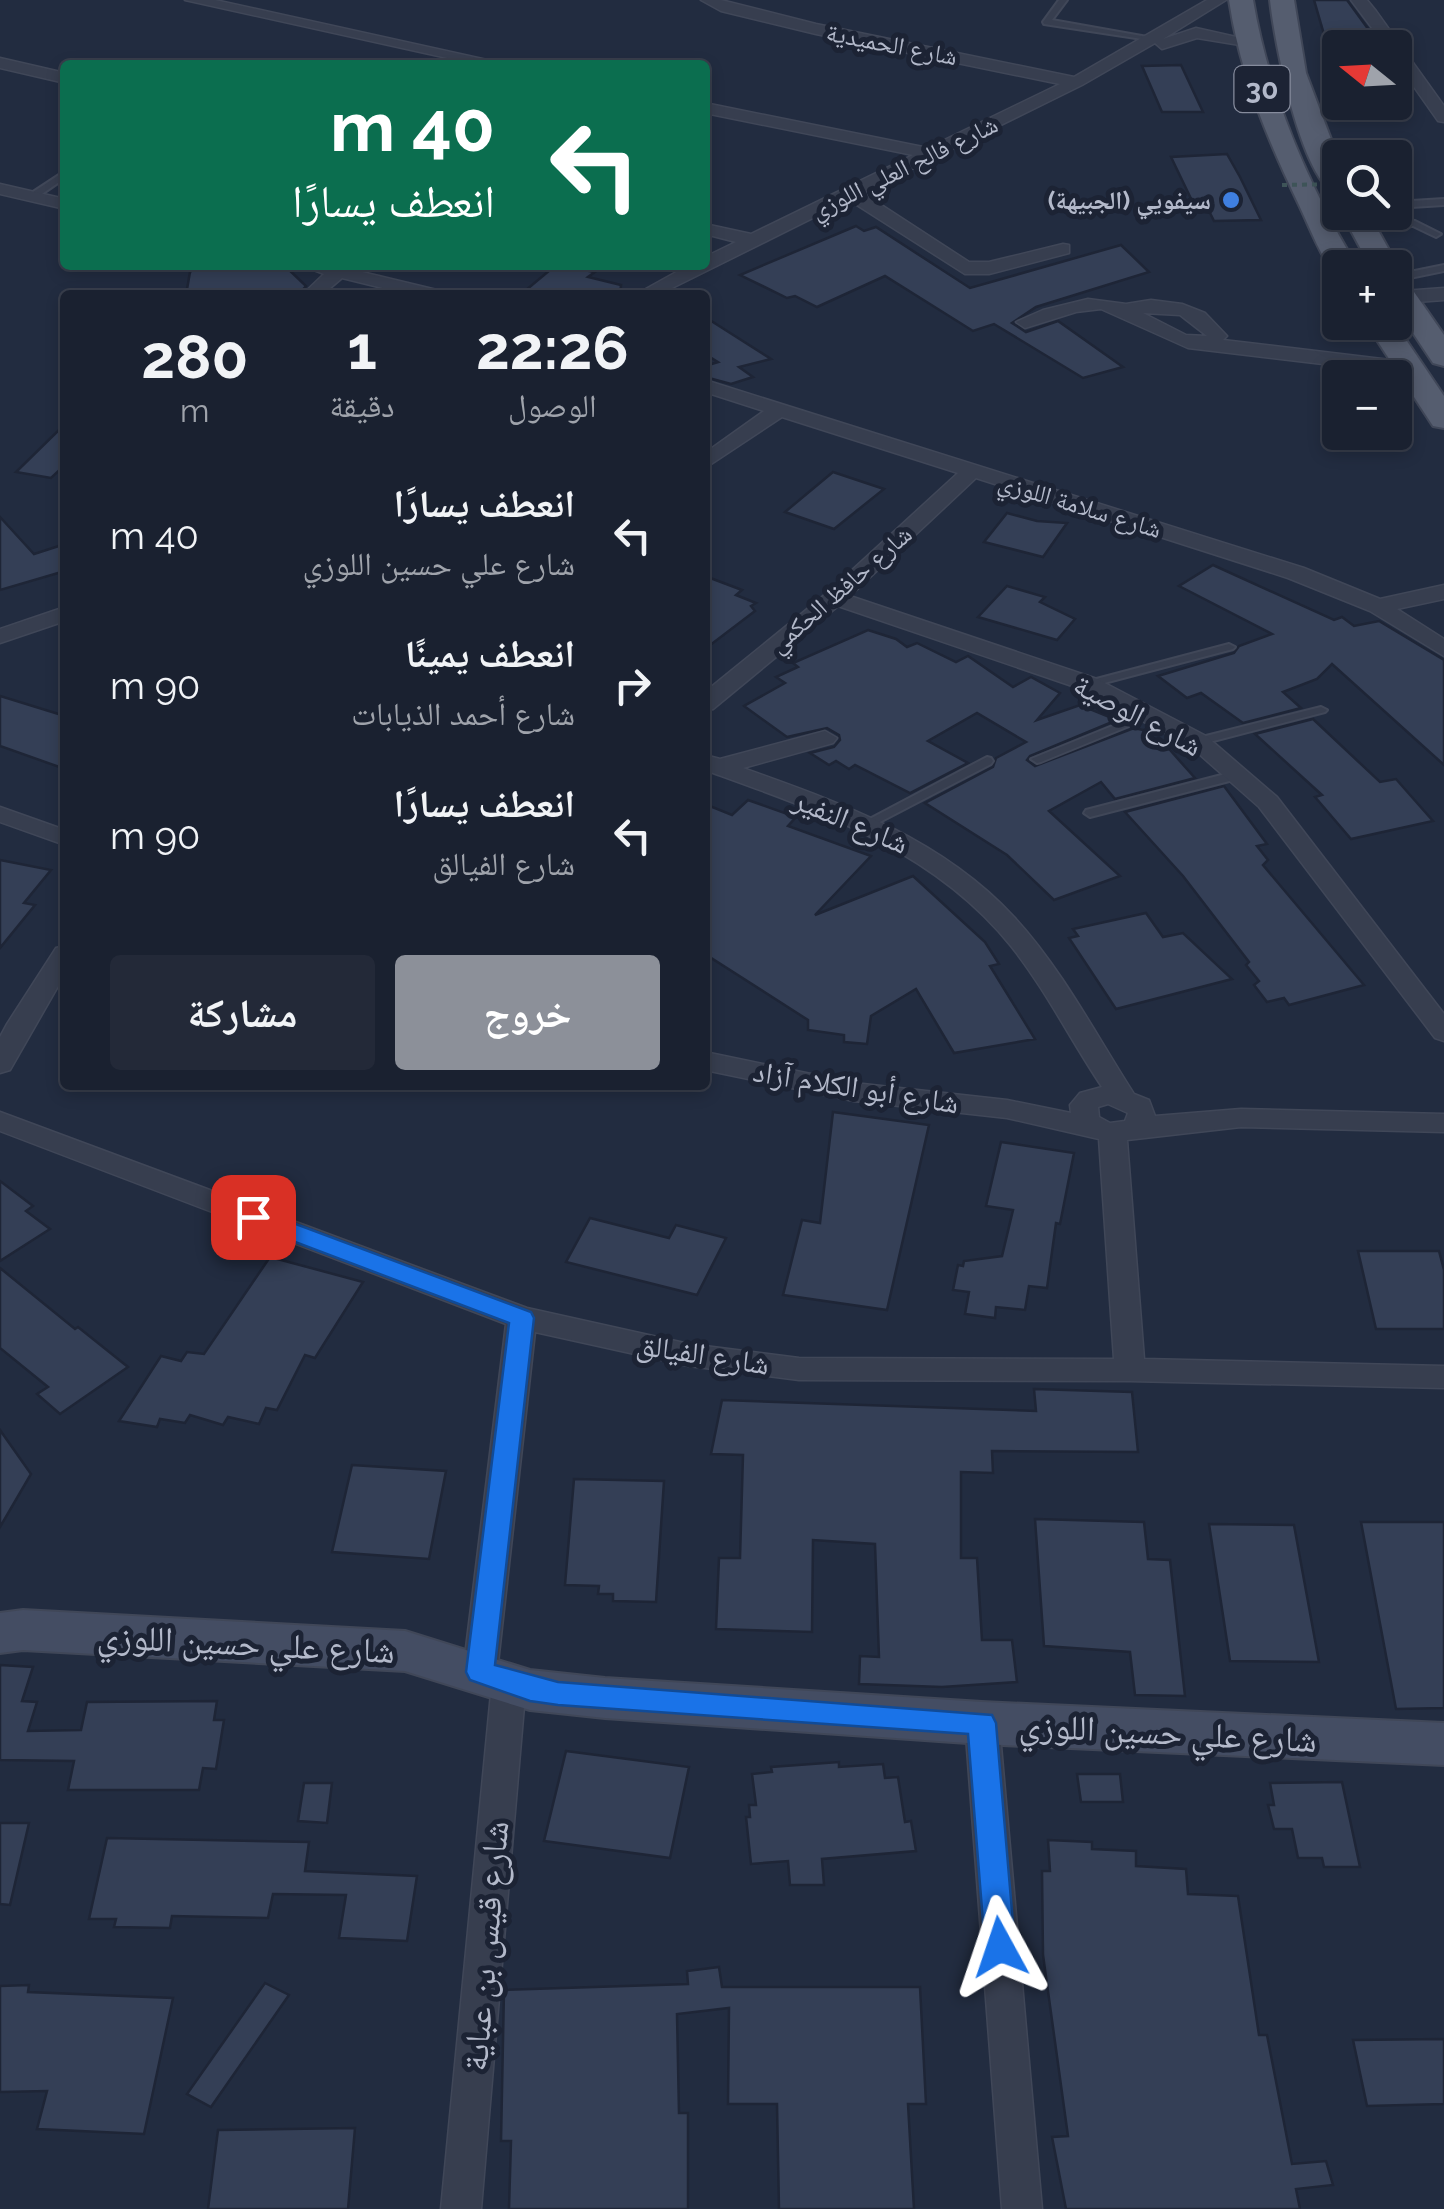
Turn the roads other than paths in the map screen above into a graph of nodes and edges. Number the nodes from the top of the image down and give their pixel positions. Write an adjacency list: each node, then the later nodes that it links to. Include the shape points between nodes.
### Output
1 (193, 0): 10 (street)
2 (709, 0): 14 (street, شارع الحميدية, via 784,22)
3 (1063, 0): 8 (lane, via 1046,22)
4 (1218, 0): 8 (street, شارع فالح العلي اللوزي)
5 (1242, 0): 9 (main road, 30)
6 (1282, 0): 17 (main road, 30, via 1294,76)
7 (1359, 0): 16 (street)
8 (1150, 38): 12 (street, شارع فالح العلي اللوزي)
9 (1246, 41): 12 (street, شارع فالح العلي اللوزي, via 1189,34); 31 (main road, 30, via 1296,175)
10 (478, 60)
11 (0, 62): 13 (street)
12 (1100, 66): 14 (street, شارع فالح العلي اللوزي)
13 (60, 77)
14 (1076, 82): 18 (street, شارع فالح العلي اللوزي)
15 (710, 109): 18 (street)
16 (1444, 116)
17 (1322, 143)
18 (932, 154): 21 (street, شارع فالح العلي اللوزي)
19 (60, 177): 22 (lane)
20 (0, 188): 22 (street)
21 (850, 193): 29 (street, شارع فالح العلي اللوزي); 30 (street, via 965,268)
22 (33, 196): 24 (street)
23 (1444, 202): 25 (lane)
24 (60, 203)
25 (1412, 204)
26 (1412, 224): 28 (lane)
27 (710, 231): 29 (street)
28 (1436, 234)
29 (752, 240): 32 (street, شارع فالح العلي اللوزي)
30 (1063, 249)
31 (1335, 250)
32 (710, 261)
33 (1444, 268): 37 (lane)
34 (330, 270): 36 (street)
35 (692, 270): 41 (street, شارع فالح العلي اللوزي)
36 (338, 272): 39 (street); 40 (street)
37 (1412, 281)
38 (1412, 289): 42 (street)
39 (317, 290)
40 (413, 290)
41 (654, 290)
42 (1444, 294)
43 (1412, 308): 47 (main road)
44 (1125, 310): 45 (street, via 1098,302); 46 (street, via 1163,335); 46 (street, via 1178,307 1213,329 1218,336)
45 (1025, 322)
46 (1210, 343): 48 (street)
47 (1444, 357)
48 (1345, 360)
49 (1412, 374): 52 (main road)
50 (710, 388): 51 (street, شارع سلامة اللوزي)
51 (778, 410): 53 (street); 54 (street, شارع سلامة اللوزي)
52 (1444, 419)
53 (710, 458)
54 (972, 471): 56 (street, شارع حافظ الحكمي); 57 (street, شارع سلامة اللوزي, via 1296,573)
55 (1444, 592): 57 (street)
56 (834, 598): 63 (street, شارع الوصية); 64 (street, شارع حافظ الحكمي)
57 (1378, 606): 61 (street, شارع سلامة اللوزي)
58 (56, 618): 59 (street); 62 (street)
59 (0, 636)
60 (1229, 647): 63 (lane)
61 (1444, 649)
62 (0, 658)
63 (1089, 684): 66 (street, شارع الوصية)
64 (710, 700)
65 (1322, 710): 68 (lane)
66 (1147, 715): 68 (street, شارع الوصية); 69 (lane)
67 (824, 738): 71 (street)
68 (1198, 741): 72 (street, شارع الوصية)
69 (1037, 759)
70 (987, 761): 75 (lane)
71 (712, 765): 75 (street, شارع النفير)
72 (1237, 775): 73 (lane); 78 (street, شارع الوصية, via 1268,802)
73 (1090, 813)
74 (0, 814): 76 (street)
75 (868, 823): 81 (street, شارع النفير, via 918,850 1005,922 1088,1047)
76 (60, 836)
77 (60, 962): 80 (street)
78 (1444, 1032)
79 (710, 1062): 81 (street, شارع أبو الكلام آزاد, via 854,1092)
80 (0, 1064)
81 (1110, 1113): 83 (street, شارع أبو الكلام آزاد); 85 (street, شارع النفير)
82 (0, 1121): 84 (street, شارع الفيالق)
83 (1444, 1123)
84 (522, 1318): 85 (street, شارع الفيالق, via 689,1355 799,1369); 88 (street, شارع قيس بن عباية)
85 (1130, 1370): 86 (street, شارع الفيالق)
86 (1444, 1376)
87 (8, 1630): 88 (street, شارع علي حسين اللوزي, via 366,1646)
88 (495, 1677): 89 (street, شارع علي حسين اللوزي, via 605,1698); 91 (street, شارع قيس بن عباية)
89 (982, 1723): 90 (street, شارع علي حسين اللوزي); 92 (street)
90 (1444, 1744)
91 (461, 2209)
92 (1022, 2209)

